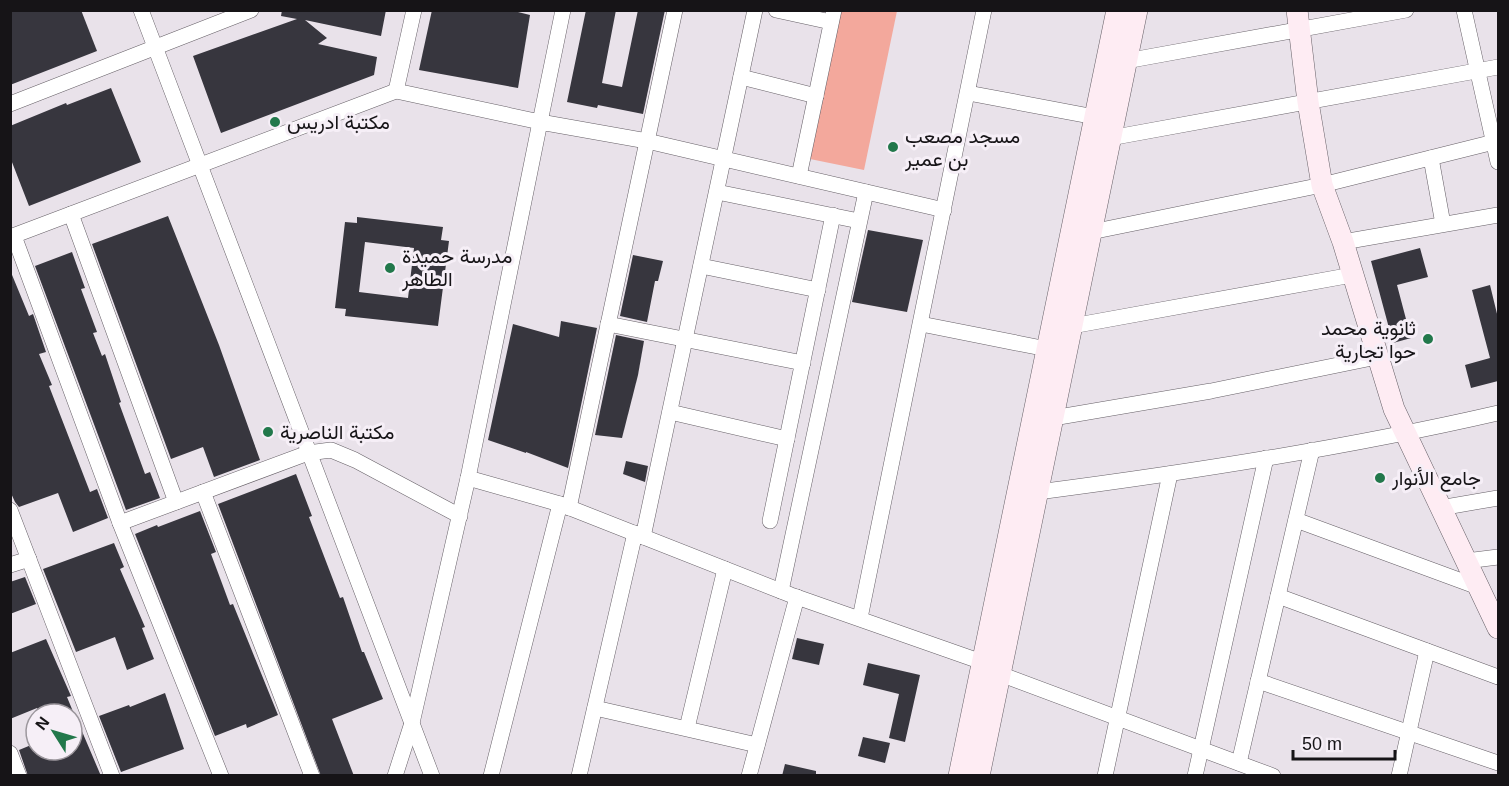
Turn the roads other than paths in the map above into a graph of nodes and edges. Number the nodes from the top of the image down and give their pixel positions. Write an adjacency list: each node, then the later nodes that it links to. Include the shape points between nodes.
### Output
1 (141, 10): 15 (street)
2 (251, 10): 15 (street)
3 (414, 10): 20 (street)
4 (563, 10): 26 (street)
5 (675, 10): 28 (street)
6 (755, 10): 19 (street)
7 (776, 10): 13 (street)
8 (984, 10): 21 (street)
9 (1117, 10): 25 (main road)
10 (1137, 10): 16 (main road)
11 (1406, 10): 14 (street)
12 (1464, 10): 18 (street)
13 (833, 16): 22 (street)
14 (1299, 20): 16 (street); 23 (main road)
15 (155, 48): 24 (street); 33 (street)
16 (1126, 61): 27 (main road)
17 (1498, 67): 18 (street)
18 (1478, 71): 23 (street); 29 (street)
19 (741, 77): 22 (street); 31 (street)
20 (396, 91): 26 (street); 33 (street)
21 (968, 93): 25 (street); 38 (street)
22 (816, 96): 34 (street)
23 (1308, 102): 27 (street); 35 (main road)
24 (10, 104)
25 (1095, 117): 54 (main road)
26 (540, 122): 28 (street); 66 (street)
27 (1110, 138): 44 (main road)
28 (647, 141): 31 (street); 50 (street)
29 (1496, 141): 30 (street); 32 (street)
30 (1431, 158): 35 (street); 43 (street)
31 (724, 160): 34 (street); 36 (street)
32 (1498, 162)
33 (199, 164): 39 (street); 63 (street)
34 (799, 176): 37 (street)
35 (1322, 185): 44 (street); 46 (main road)
36 (717, 192): 40 (street); 47 (street)
37 (866, 192): 38 (street); 42 (street)
38 (944, 210): 51 (street)
39 (70, 214): 45 (street); 70 (street)
40 (833, 215): 42 (street); 49 (street)
41 (1498, 217): 43 (street)
42 (860, 221): 85 (street)
43 (1443, 224): 46 (street)
44 (1091, 232): 52 (main road)
45 (12, 236): 77 (street)
46 (1343, 242): 48 (main road)
47 (701, 266): 49 (street); 53 (street)
48 (1352, 275): 52 (street); 55 (main road)
49 (818, 290): 56 (street)
50 (608, 324): 53 (street); 71 (street)
51 (921, 324): 54 (street); 88 (street)
52 (1072, 326): 59 (main road)
53 (685, 341): 56 (street); 57 (street)
54 (1047, 349): 91 (main road)
55 (1377, 357): 59 (street); 60 (main road)
56 (803, 363): 61 (street)
57 (670, 412): 61 (street); 78 (street)
58 (1498, 413): 60 (street)
59 (1053, 418): 68 (main road)
60 (1405, 435): 62 (street); 72 (main road)
61 (787, 439): 76 (street)
62 (1312, 450): 64 (street); 75 (street)
63 (308, 453): 67 (street); 74 (street, via 331,450); 97 (street)
64 (1266, 458): 65 (street); 101 (street)
65 (1170, 474): 68 (street); 96 (street)
66 (468, 478): 71 (street); 74 (street)
67 (203, 492): 70 (street); 108 (street)
68 (1038, 492): 92 (main road)
69 (1498, 498): 72 (street)
70 (176, 502): 77 (street)
71 (564, 506): 78 (street); 111 (street)
72 (1440, 508): 81 (main road)
73 (10, 510): 80 (street)
74 (460, 516): 97 (street)
75 (1296, 520): 84 (street); 86 (street)
76 (770, 521)
77 (120, 523): 107 (street)
78 (639, 535): 83 (street); 95 (street)
79 (1498, 557): 81 (street)
80 (29, 559): 82 (street); 106 (street)
81 (1466, 561): 84 (main road)
82 (10, 565)
83 (725, 569): 85 (street); 98 (street)
84 (1478, 586): 89 (main road)
85 (781, 591): 87 (street)
86 (1278, 596): 90 (street); 94 (street)
87 (797, 597): 88 (street); 100 (street)
88 (860, 618): 91 (street)
89 (1498, 628)
90 (1427, 651): 93 (street); 99 (street)
91 (982, 662): 92 (street); 114 (main road)
92 (1000, 674): 96 (street); 115 (main road)
93 (1498, 677)
94 (1258, 681): 99 (street); 103 (street)
95 (595, 708): 98 (street); 112 (street)
96 (1119, 718): 101 (street); 116 (street)
97 (412, 723): 109 (street); 110 (street)
98 (687, 728): 100 (street)
99 (1410, 733): 104 (street); 119 (street)
100 (757, 745): 113 (street)
101 (1200, 749): 103 (street); 117 (street)
102 (10, 753): 105 (street)
103 (1239, 763): 118 (street)
104 (1498, 763)
105 (19, 776)
106 (112, 776)
107 (221, 776)
108 (312, 776)
109 (395, 776)
110 (432, 776)
111 (491, 776)
112 (579, 776)
113 (749, 776)
114 (959, 776)
115 (979, 776)
116 (1105, 776)
117 (1195, 776)
118 (1273, 776)
119 (1399, 776)

